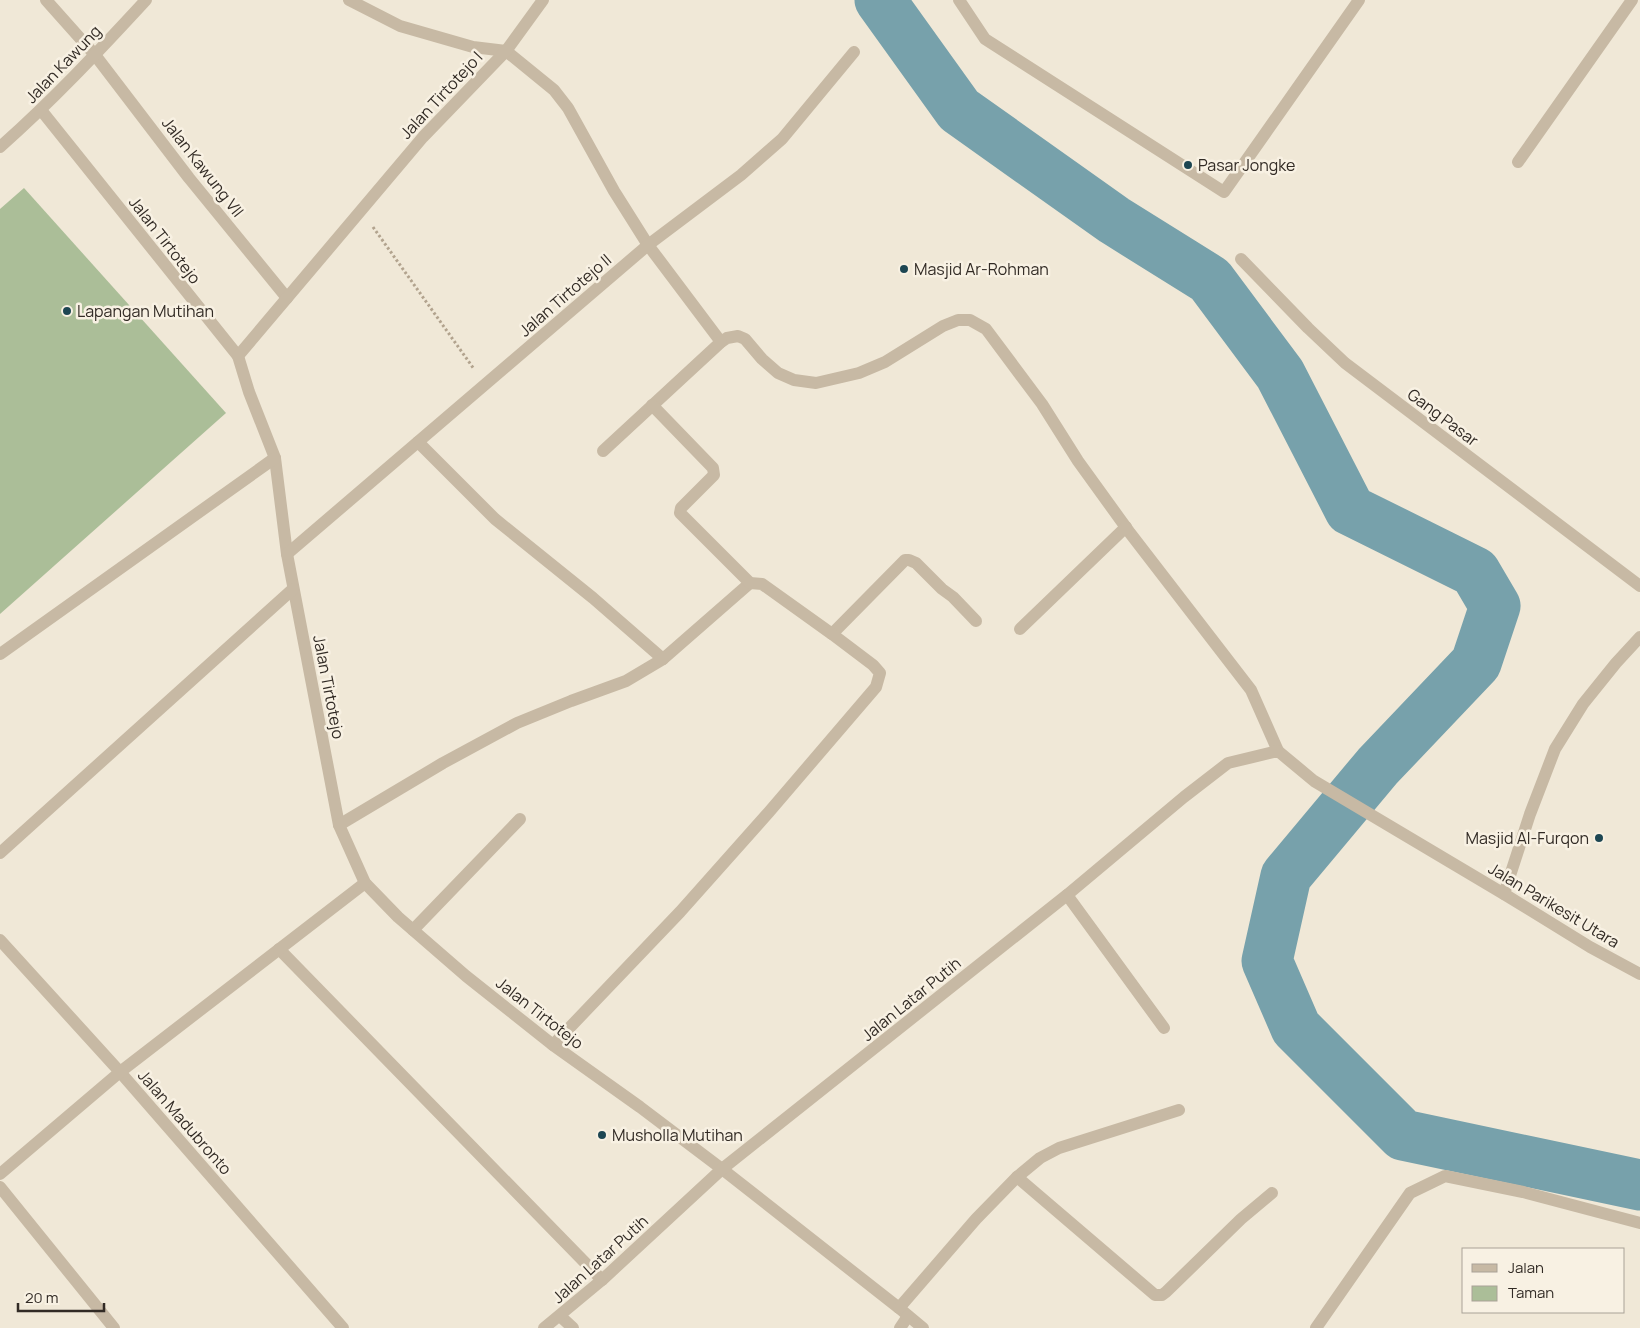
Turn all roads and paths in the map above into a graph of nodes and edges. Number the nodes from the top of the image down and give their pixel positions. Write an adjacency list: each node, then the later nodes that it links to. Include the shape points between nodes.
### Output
1 (46, 0): 10 (street, Jalan Kawung VII)
2 (146, 0): 10 (street, Jalan Kawung)
3 (349, 0): 8 (street, via 400,26 473,47)
4 (543, 0): 8 (street, Jalan Tirtotejo I)
5 (958, 0): 6 (street, via 985,38 1224,192)
6 (1359, 0)
7 (1632, 0): 13 (street)
8 (506, 51): 14 (street, Jalan Tirtotejo I, via 423,137); 15 (street, via 554,90 568,108)
9 (854, 52): 15 (street, Jalan Tirtotejo II, via 782,139 741,175)
10 (95, 56): 11 (street, Jalan Kawung); 17 (street, Jalan Kawung VII)
11 (41, 110): 12 (street, Jalan Kawung); 19 (street, Jalan Tirtotejo)
12 (0, 147)
13 (1518, 162)
14 (361, 211): 17 (street, Jalan Tirtotejo I); 20 (path)
15 (648, 245): 18 (street); 20 (street, Jalan Tirtotejo II)
16 (1241, 259): 28 (street, Gang Pasar, via 1345,364)
17 (287, 298): 19 (street, Jalan Tirtotejo I)
18 (721, 342): 21 (street); 25 (street, via 738,336 745,339 778,373 794,380 816,383 858,373 885,362 943,326 958,320 970,320 986,328)
19 (238, 356): 24 (street, Jalan Tirtotejo)
20 (485, 384): 22 (street, Jalan Tirtotejo II)
21 (652, 405): 23 (street); 27 (street, via 712,468 714,475 681,508 680,513)
22 (418, 442): 26 (street, Jalan Tirtotejo II); 35 (street, via 495,519)
23 (603, 451)
24 (275, 458): 26 (street, Jalan Tirtotejo); 34 (street)
25 (1126, 527): 31 (street); 36 (street, via 1251,690)
26 (287, 554): 29 (street, Jalan Tirtotejo)
27 (750, 583): 32 (street, via 762,584); 35 (street)
28 (1640, 586)
29 (293, 589): 38 (street, Jalan Tirtotejo); 39 (street)
30 (976, 621): 32 (street, via 916,563 905,560)
31 (1020, 629)
32 (832, 634): 48 (street, via 880,673 876,687 686,905)
33 (1640, 637): 41 (street, via 1583,704 1555,749)
34 (0, 654)
35 (663, 659): 38 (street, via 626,682 517,722)
36 (1278, 751): 41 (street, Jalan Parikesit Utara, via 1314,781); 42 (street, Jalan Latar Putih, via 1228,763)
37 (520, 819): 43 (street)
38 (339, 825): 40 (street, Jalan Tirtotejo)
39 (0, 853)
40 (365, 883): 43 (street, Jalan Tirtotejo); 45 (street)
41 (1504, 894): 46 (street, Jalan Parikesit Utara)
42 (1067, 896): 47 (street); 51 (street, Jalan Latar Putih)
43 (413, 930): 48 (street, Jalan Tirtotejo)
44 (0, 940): 49 (street, Jalan Madubronto)
45 (279, 948): 49 (street); 57 (street)
46 (1640, 974)
47 (1164, 1028)
48 (553, 1045): 51 (street, Jalan Tirtotejo)
49 (120, 1072): 52 (street); 61 (street, Jalan Madubronto)
50 (1179, 1110): 53 (street, via 1059,1148 1040,1158)
51 (722, 1169): 57 (street, Jalan Latar Putih); 58 (street, Jalan Tirtotejo)
52 (0, 1174)
53 (1017, 1177): 55 (street, via 1156,1295 1166,1292); 58 (street, via 976,1218)
54 (0, 1187): 60 (street)
55 (1272, 1193)
56 (1640, 1223): 66 (street, via 1523,1192 1445,1176 1410,1192)
57 (602, 1280): 59 (street, Jalan Latar Putih)
58 (903, 1312): 64 (street); 65 (street, Jalan Tirtotejo)
59 (560, 1316): 62 (street, Jalan Latar Putih); 63 (street)
60 (114, 1328)
61 (343, 1328)
62 (544, 1328)
63 (573, 1328)
64 (900, 1328)
65 (923, 1328)
66 (1316, 1328)

